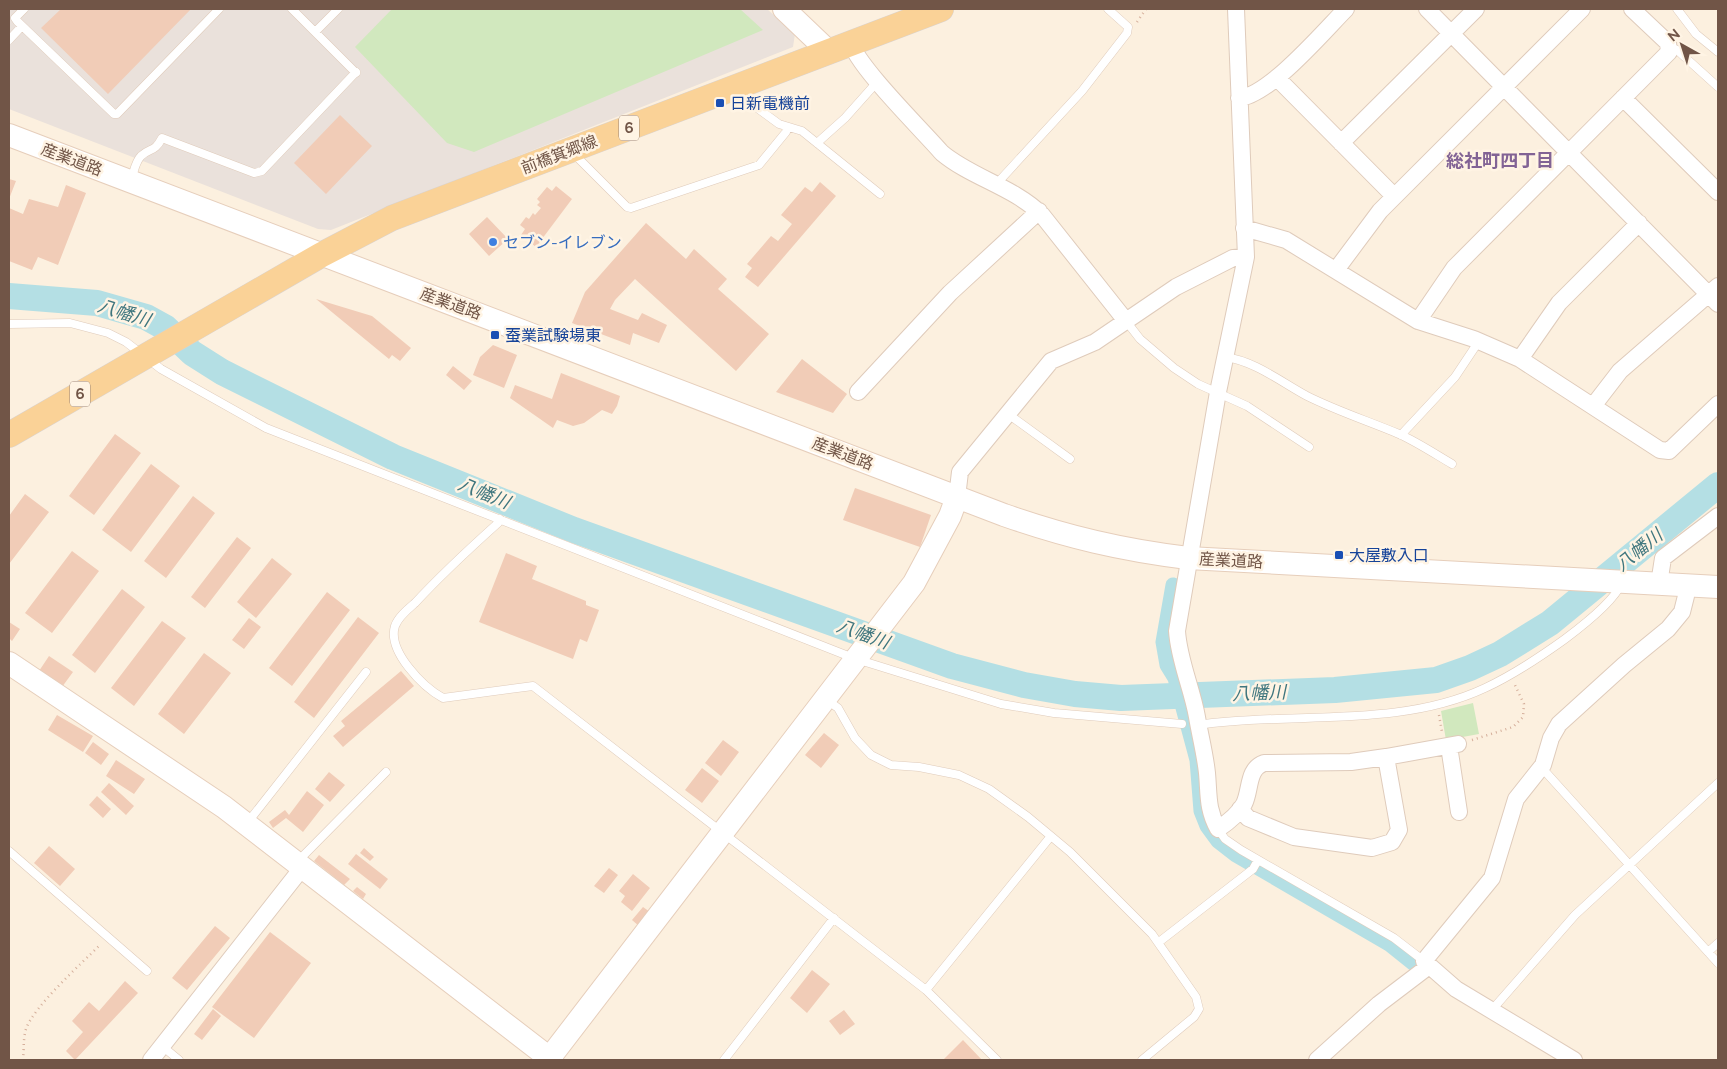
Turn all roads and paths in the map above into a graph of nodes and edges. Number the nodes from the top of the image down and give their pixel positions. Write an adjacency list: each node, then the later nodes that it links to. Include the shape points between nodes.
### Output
1 (24, 9): 16 (lane, via 16,18)
2 (219, 9): 16 (lane, via 117,114)
3 (292, 9): 18 (lane)
4 (338, 9): 18 (lane)
5 (784, 9): 23 (street)
6 (940, 9): 21 (main road, 前橋箕郷線 / 6)
7 (1108, 9): 17 (lane)
8 (1146, 9): 17 (path, via 1135,24)
9 (1236, 9): 30 (street)
10 (1346, 9): 25 (street)
11 (1427, 9): 19 (street)
12 (1476, 9): 19 (street)
13 (1582, 9): 28 (street)
14 (1632, 9): 22 (street)
15 (1677, 9): 24 (lane, via 1696,34)
16 (22, 26): 20 (lane)
17 (1128, 27): 39 (lane, via 1127,33 1082,92)
18 (315, 32): 38 (lane, via 356,72 262,171 254,173 162,138 154,151 138,159)
19 (1451, 33): 28 (street); 35 (street)
20 (9, 40)
21 (851, 42): 23 (main road, 前橋箕郷線 / 6); 26 (street)
22 (1670, 47): 29 (lane); 31 (street)
23 (828, 51): 27 (main road, 前橋箕郷線 / 6)
24 (1718, 52)
25 (1276, 78): 30 (street, via 1252,95); 35 (street)
26 (878, 81): 34 (lane); 39 (street, via 942,152)
27 (737, 86): 32 (lane, via 741,96); 36 (main road, 前橋箕郷線 / 6)
28 (1504, 87): 37 (street); 42 (street)
29 (1718, 87)
30 (1239, 98): 45 (street)
31 (1623, 98): 37 (street); 40 (street)
32 (787, 127): 34 (lane, via 798,129); 36 (lane, via 759,165 631,208 627,208 576,157)
33 (9, 135): 38 (street, 産業道路)
34 (817, 143): 41 (lane)
35 (1342, 143): 42 (street)
36 (572, 149): 46 (main road, 前橋箕郷線 / 6, via 392,218)
37 (1570, 153): 44 (street); 51 (street, via 1450,272)
38 (130, 182): 46 (street, 産業道路)
39 (998, 186): 43 (street)
40 (1718, 192)
41 (880, 194)
42 (1394, 196): 48 (street, via 1372,220)
43 (1039, 211): 50 (street); 58 (street, via 950,293)
44 (1639, 223): 49 (street); 57 (street, via 1559,303)
45 (1244, 228): 47 (street); 48 (street, via 1279,237)
46 (321, 255): 55 (main road, 前橋箕郷線 / 6); 68 (street, 産業道路)
47 (1246, 257): 50 (street, via 1233,258 1176,286); 56 (street)
48 (1336, 270): 51 (street)
49 (1715, 294): 61 (street, via 1620,371)
50 (1126, 321): 59 (lane, via 1140,339 1174,368 1198,384); 62 (street, via 1094,342 1051,361)
51 (1418, 321): 54 (street)
52 (9, 324): 53 (lane); 55 (lane, via 70,323 97,329)
53 (9, 333)
54 (1479, 341): 57 (street); 64 (lane, via 1455,377)
55 (147, 355): 63 (main road, 6); 70 (lane, via 161,369 266,428)
56 (1225, 357): 59 (street); 64 (lane, via 1236,358 1307,396)
57 (1520, 359): 61 (street)
58 (858, 392)
59 (1218, 392): 65 (lane, via 1247,406); 71 (street)
60 (1718, 404): 61 (street, via 1669,451 1660,450)
61 (1593, 406)
62 (1008, 414): 66 (lane); 68 (street, via 960,472)
63 (9, 435)
64 (1401, 435): 67 (lane)
65 (1309, 447)
66 (1070, 459)
67 (1452, 464)
68 (957, 497): 71 (street, 産業道路, via 1077,538); 76 (street, via 924,567)
69 (1718, 516): 73 (street, via 1664,558)
70 (500, 519): 76 (lane); 92 (lane, via 448,567 396,623 394,641 401,656 424,684 443,698 534,686)
71 (1188, 558): 72 (street, 産業道路); 82 (street, via 1177,631)
72 (1622, 582): 73 (street, 産業道路); 79 (lane, via 1612,599 1577,630)
73 (1659, 584): 74 (street, 産業道路)
74 (1686, 585): 75 (street, 産業道路); 85 (street, via 1682,612 1668,629 1559,724)
75 (1718, 587)
76 (858, 656): 80 (street); 82 (lane, via 1001,704 1054,713)
77 (13, 669): 90 (street, via 196,787)
78 (366, 672): 90 (lane)
79 (1511, 673): 81 (lane, via 1485,688); 83 (path, via 1524,704 1523,717 1514,727)
80 (826, 699): 92 (street); 93 (lane, via 838,708 855,738 870,754 891,764 959,774 1007,801)
81 (1438, 704): 82 (lane, via 1383,714); 83 (path)
82 (1192, 722): 91 (street, via 1207,773 1209,811)
83 (1450, 745): 84 (street); 89 (street)
84 (1386, 757): 88 (street, via 1350,762 1260,764 1253,770 1245,802); 88 (street, via 1399,830 1392,842 1372,848 1294,837 1248,818)
85 (1542, 768): 97 (lane); 103 (street, via 1516,799 1492,878)
86 (386, 772): 96 (lane)
87 (1718, 783): 97 (lane)
88 (1240, 809): 91 (street)
89 (1459, 812)
90 (246, 824): 96 (street)
91 (1218, 829): 95 (lane, via 1225,839)
92 (724, 833): 98 (lane); 112 (street)
93 (1052, 836): 100 (lane); 106 (lane)
94 (9, 850): 99 (lane)
95 (1258, 860): 100 (lane, via 1253,870); 103 (lane, via 1394,938)
96 (299, 865): 108 (street); 112 (street)
97 (1628, 865): 102 (lane); 107 (lane, via 1575,915)
98 (834, 918): 106 (lane); 113 (lane)
99 (107, 937): 105 (lane); 109 (path, via 33,1018 26,1030)
100 (1159, 942): 115 (lane, via 1196,997 1199,1009 1194,1017)
101 (1718, 942): 102 (lane)
102 (1708, 952): 104 (lane)
103 (1426, 963): 107 (street, via 1456,989); 116 (street)
104 (1718, 963)
105 (147, 971)
106 (926, 990): 114 (lane)
107 (1491, 1011): 117 (street)
108 (162, 1046): 110 (street); 111 (lane)
109 (24, 1060)
110 (151, 1060)
111 (179, 1060)
112 (549, 1060)
113 (724, 1060)
114 (997, 1060)
115 (1142, 1060)
116 (1317, 1060)
117 (1574, 1060)

